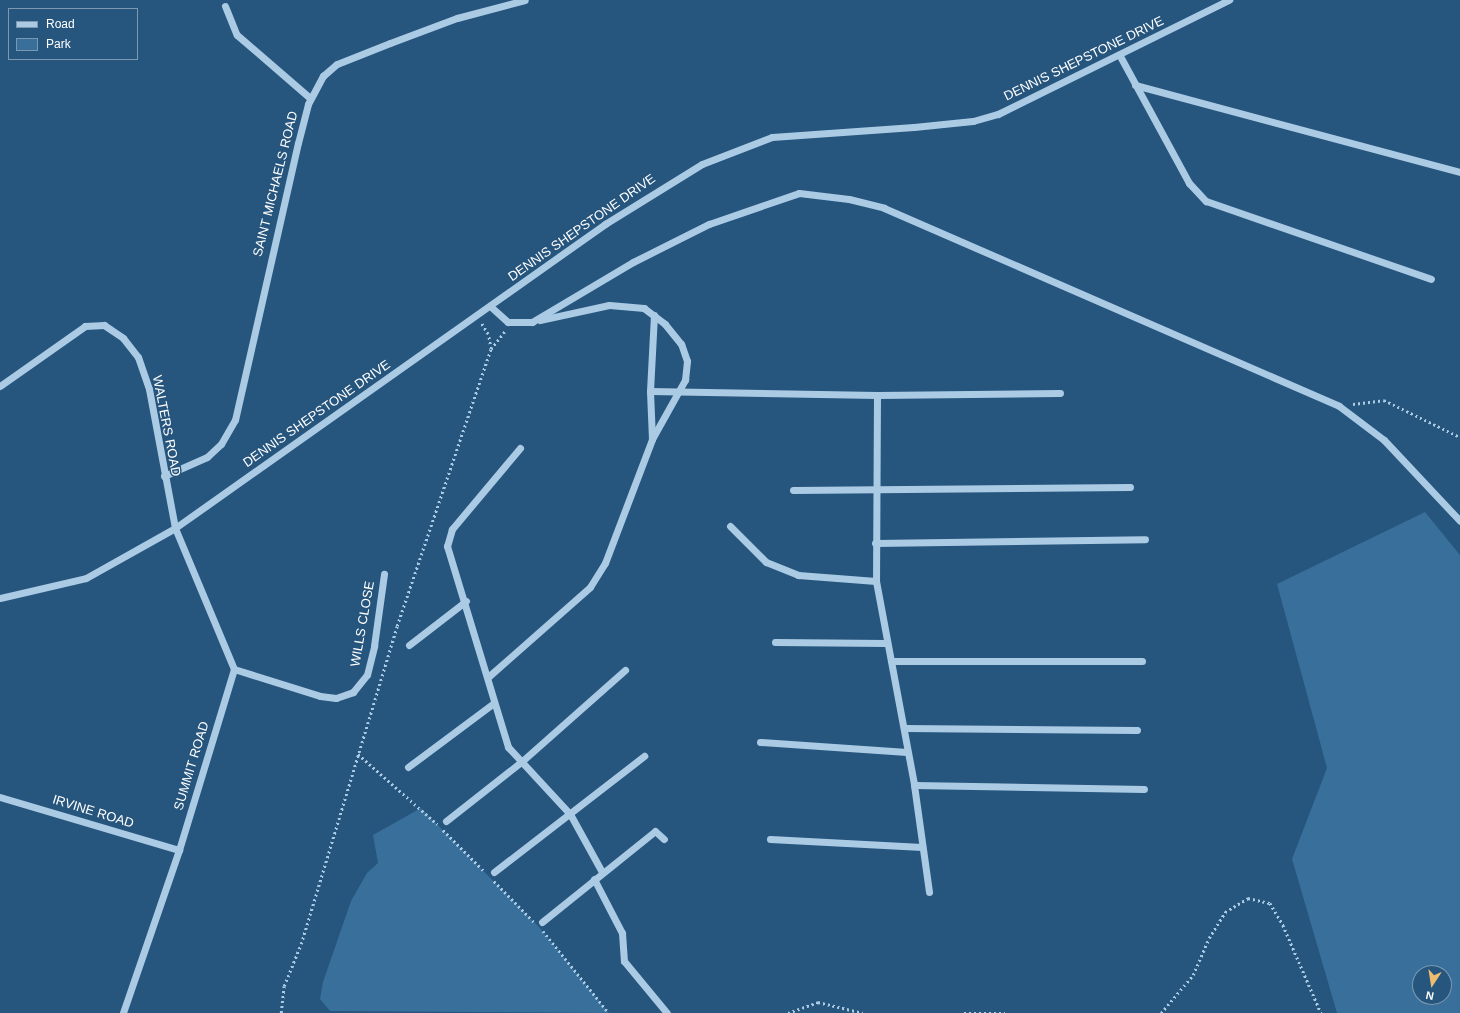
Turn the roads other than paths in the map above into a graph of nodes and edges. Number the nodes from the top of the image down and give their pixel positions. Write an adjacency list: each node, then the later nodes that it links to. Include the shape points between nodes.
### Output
1 (525, 0): 6 (street, SAINT MICHAELS ROAD, via 457,18 337,64 323,76)
2 (1229, 0): 4 (street, DENNIS SHEPSTONE DRIVE)
3 (225, 6): 6 (street, via 237,35)
4 (1120, 56): 5 (street); 9 (street, DENNIS SHEPSTONE DRIVE, via 1020,105 973,121 812,132 772,137 740,147 673,180)
5 (1135, 85): 7 (street); 8 (street, via 1189,183 1206,201)
6 (310, 98): 19 (street, SAINT MICHAELS ROAD, via 263,284 246,384 235,420 221,444 207,457)
7 (1460, 172)
8 (1431, 279)
9 (490, 306): 11 (street, via 515,324); 25 (street, DENNIS SHEPSTONE DRIVE)
10 (654, 315): 11 (street, via 644,308 620,304); 13 (street); 14 (street, via 673,331 687,361)
11 (532, 322): 23 (street, via 633,262 709,224 781,196 813,193 884,208 1339,406 1384,440)
12 (0, 386): 19 (street, WALTERS ROAD, via 24,372 75,330 95,324 113,329 138,357 149,389)
13 (650, 391): 14 (street); 17 (street)
14 (679, 393): 16 (street); 17 (street)
15 (1060, 393): 16 (street)
16 (877, 396): 21 (street)
17 (652, 439): 39 (street, via 605,563 590,587)
18 (520, 448): 31 (street, via 448,538 447,546)
19 (164, 476): 25 (street, WALTERS ROAD)
20 (1130, 487): 21 (street)
21 (878, 489): 22 (street); 27 (street)
22 (792, 490)
23 (1460, 520)
24 (730, 526): 29 (street, via 766,562 798,575)
25 (175, 528): 30 (street, DENNIS SHEPSTONE DRIVE, via 86,578); 37 (street)
26 (1145, 539): 27 (street)
27 (875, 543): 29 (street)
28 (384, 574): 37 (street, WILLS CLOSE, via 374,646 367,675 353,692 336,698 320,696)
29 (876, 581): 33 (street)
30 (0, 598)
31 (466, 601): 34 (street); 39 (street)
32 (775, 642): 33 (street)
33 (886, 643): 35 (street)
34 (409, 645)
35 (892, 661): 36 (street); 41 (street)
36 (1142, 661)
37 (234, 669): 56 (street, SUMMIT ROAD)
38 (626, 670): 46 (street)
39 (488, 677): 40 (street)
40 (494, 703): 46 (street, via 508,747); 47 (street)
41 (904, 728): 42 (street); 44 (street)
42 (1137, 730)
43 (760, 742): 44 (street)
44 (907, 752): 48 (street)
45 (644, 756): 51 (street)
46 (521, 762): 51 (street); 52 (street)
47 (408, 767)
48 (914, 785): 49 (street); 55 (street)
49 (1144, 789)
50 (0, 797): 56 (street, IRVINE ROAD)
51 (570, 814): 57 (street); 58 (street)
52 (446, 821)
53 (664, 839): 58 (street, via 655,830)
54 (770, 839): 55 (street)
55 (922, 847): 60 (street)
56 (179, 850): 62 (street, SUMMIT ROAD)
57 (494, 872)
58 (602, 872): 59 (street)
59 (594, 879): 61 (street); 63 (street, via 622,933 624,961)
60 (929, 892)
61 (542, 922)
62 (123, 1013)
63 (666, 1013)

